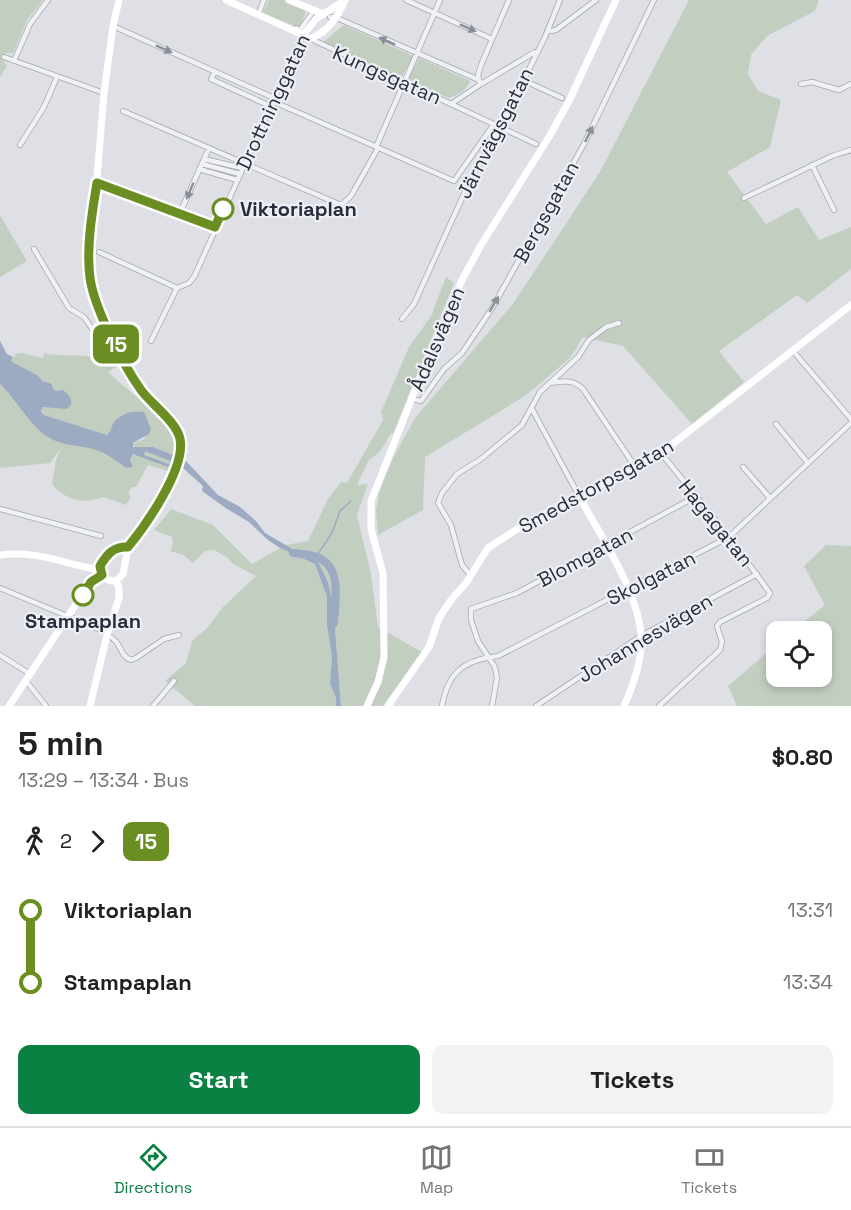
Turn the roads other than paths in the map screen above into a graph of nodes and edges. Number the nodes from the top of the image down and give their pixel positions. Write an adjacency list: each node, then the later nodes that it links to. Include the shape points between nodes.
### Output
1 (48, 0): 26 (street, via 30,24)
2 (119, 0): 18 (street)
3 (226, 0): 16 (street, Kungsgatan)
4 (264, 0): 16 (street)
5 (289, 0): 17 (street)
6 (345, 0): 17 (street, Drottninggatan); 17 (street, Drottninggatan)
7 (406, 0): 15 (street)
8 (441, 0): 15 (street)
9 (509, 0): 22 (street)
10 (560, 0): 20 (street, Järnvägsgatan)
11 (596, 0): 20 (street, via 556,30)
12 (616, 0): 67 (street, Ådalsvägen, via 569,101 462,280)
13 (654, 0): 67 (street, Bergsgatan, one-way to 13, via 422,401 491,310 584,144)
14 (312, 13): 19 (street, via 300,30)
15 (435, 13): 22 (street, one-way to 22); 24 (street)
16 (258, 15): 21 (street, Kungsgatan)
17 (331, 19): 21 (street, Drottninggatan, via 320,34); 21 (street, Drottninggatan, via 311,23); 24 (street, one-way to 17)
18 (113, 26): 27 (street, one-way to 27); 36 (street)
19 (296, 28)
20 (548, 30): 23 (street, Järnvägsgatan)
21 (306, 38): 31 (street, Kungsgatan); 38 (street, Drottninggatan)
22 (492, 39): 32 (street, via 478,75)
23 (537, 51): 30 (street, Järnvägsgatan); 32 (street, Kungsgatan)
24 (417, 54): 31 (street); 32 (street)
25 (4, 57): 26 (street)
26 (14, 61): 28 (street)
27 (214, 72): 29 (street); 35 (street, via 211,80)
28 (57, 77): 36 (street); 44 (street)
29 (232, 80): 35 (street); 38 (street)
30 (523, 80): 37 (street); 42 (street, Järnvägsgatan)
31 (404, 82): 39 (street, Kungsgatan); 45 (street)
32 (480, 82): 39 (street, Kungsgatan)
33 (801, 84): 34 (street, via 812,82 839,90)
34 (851, 84)
35 (229, 88): 38 (street)
36 (104, 93): 52 (street)
37 (562, 98)
38 (272, 102): 45 (street); 50 (street, Drottninggatan)
39 (451, 104): 41 (street, Kungsgatan)
40 (123, 111): 46 (street)
41 (494, 124): 42 (street, Kungsgatan); 45 (street, via 454,181)
42 (500, 127): 43 (street, Kungsgatan); 61 (street, Järnvägsgatan, via 469,183 414,304)
43 (536, 144)
44 (20, 145)
45 (377, 147): 50 (street, via 351,196 340,205)
46 (208, 148): 48 (street); 50 (street)
47 (851, 150): 49 (street)
48 (202, 164): 50 (street); 51 (street); 55 (street, one-way to 55)
49 (812, 165): 53 (street); 54 (street)
50 (242, 169): 51 (street, Drottninggatan)
51 (237, 180): 56 (street, Drottninggatan)
52 (97, 183): 55 (street); 65 (street, via 89,250 90,277 99,309)
53 (744, 198)
54 (834, 210)
55 (180, 213): 56 (street)
56 (215, 227): 59 (street, Drottninggatan, via 192,280)
57 (34, 249): 65 (street, via 69,308 84,317 110,356)
58 (99, 252): 59 (street)
59 (177, 288): 63 (street, Drottninggatan)
60 (851, 304): 64 (street, Smedstorpsgatan)
61 (402, 319)
62 (619, 323): 66 (street, via 589,340 578,357)
63 (151, 341)
64 (792, 351): 69 (street); 71 (street, Smedstorpsgatan)
65 (122, 356): 82 (street, via 142,392 178,431 181,440 164,494)
66 (549, 383): 68 (street); 74 (street, via 568,381 583,389)
67 (412, 399): 103 (street, Ådalsvägen, via 371,501 371,528 383,573 384,657)
68 (532, 409): 75 (street); 86 (street, via 522,425 457,474 438,503 451,525 462,565)
69 (851, 421): 72 (street, Skolgatan)
70 (776, 424): 72 (street)
71 (661, 453): 74 (street, Smedstorpsgatan); 76 (street, Hagagatan)
72 (808, 463): 77 (street, Skolgatan)
73 (743, 467): 77 (street)
74 (636, 468): 75 (street, Smedstorpsgatan)
75 (579, 496): 81 (street); 86 (street, Smedstorpsgatan, via 496,541)
76 (695, 497): 80 (street, Hagagatan); 81 (street, Blomgatan)
77 (770, 498): 80 (street, Skolgatan)
78 (0, 508): 79 (street)
79 (101, 536)
80 (729, 537): 85 (street, Hagagatan); 89 (street, Skolgatan)
81 (606, 546): 89 (street); 96 (street, Blomgatan, via 517,593 471,609 478,641)
82 (128, 547): 84 (street, via 113,549 101,564); 87 (street, via 123,574)
83 (0, 555): 84 (street, via 39,555)
84 (101, 572): 87 (street, via 110,581); 90 (street)
85 (757, 573): 94 (street, Johannesvägen); 110 (street, Hagagatan, via 770,593 767,598 720,622 720,650)
86 (471, 576): 104 (street, Smedstorpsgatan, via 439,618 429,647)
87 (116, 580): 92 (street, via 119,597)
88 (0, 588): 90 (street)
89 (628, 590): 94 (street); 96 (street, Skolgatan, via 498,656)
90 (68, 617): 91 (street); 97 (street)
91 (101, 630)
92 (107, 635): 93 (street, via 117,641 131,660 164,639); 101 (street)
93 (179, 635)
94 (641, 636): 107 (street, Johannesvägen); 109 (street, via 634,683)
95 (0, 655): 97 (street)
96 (488, 657): 105 (street, Skolgatan, via 457,672 445,689); 106 (street, via 497,678)
97 (28, 677): 99 (street); 100 (street)
98 (174, 681): 102 (street)
99 (9, 706)
100 (46, 706)
101 (90, 706)
102 (153, 706)
103 (367, 706)
104 (388, 706)
105 (442, 706)
106 (492, 706)
107 (536, 706)
108 (617, 706): 109 (street)
109 (624, 706)
110 (659, 706)

